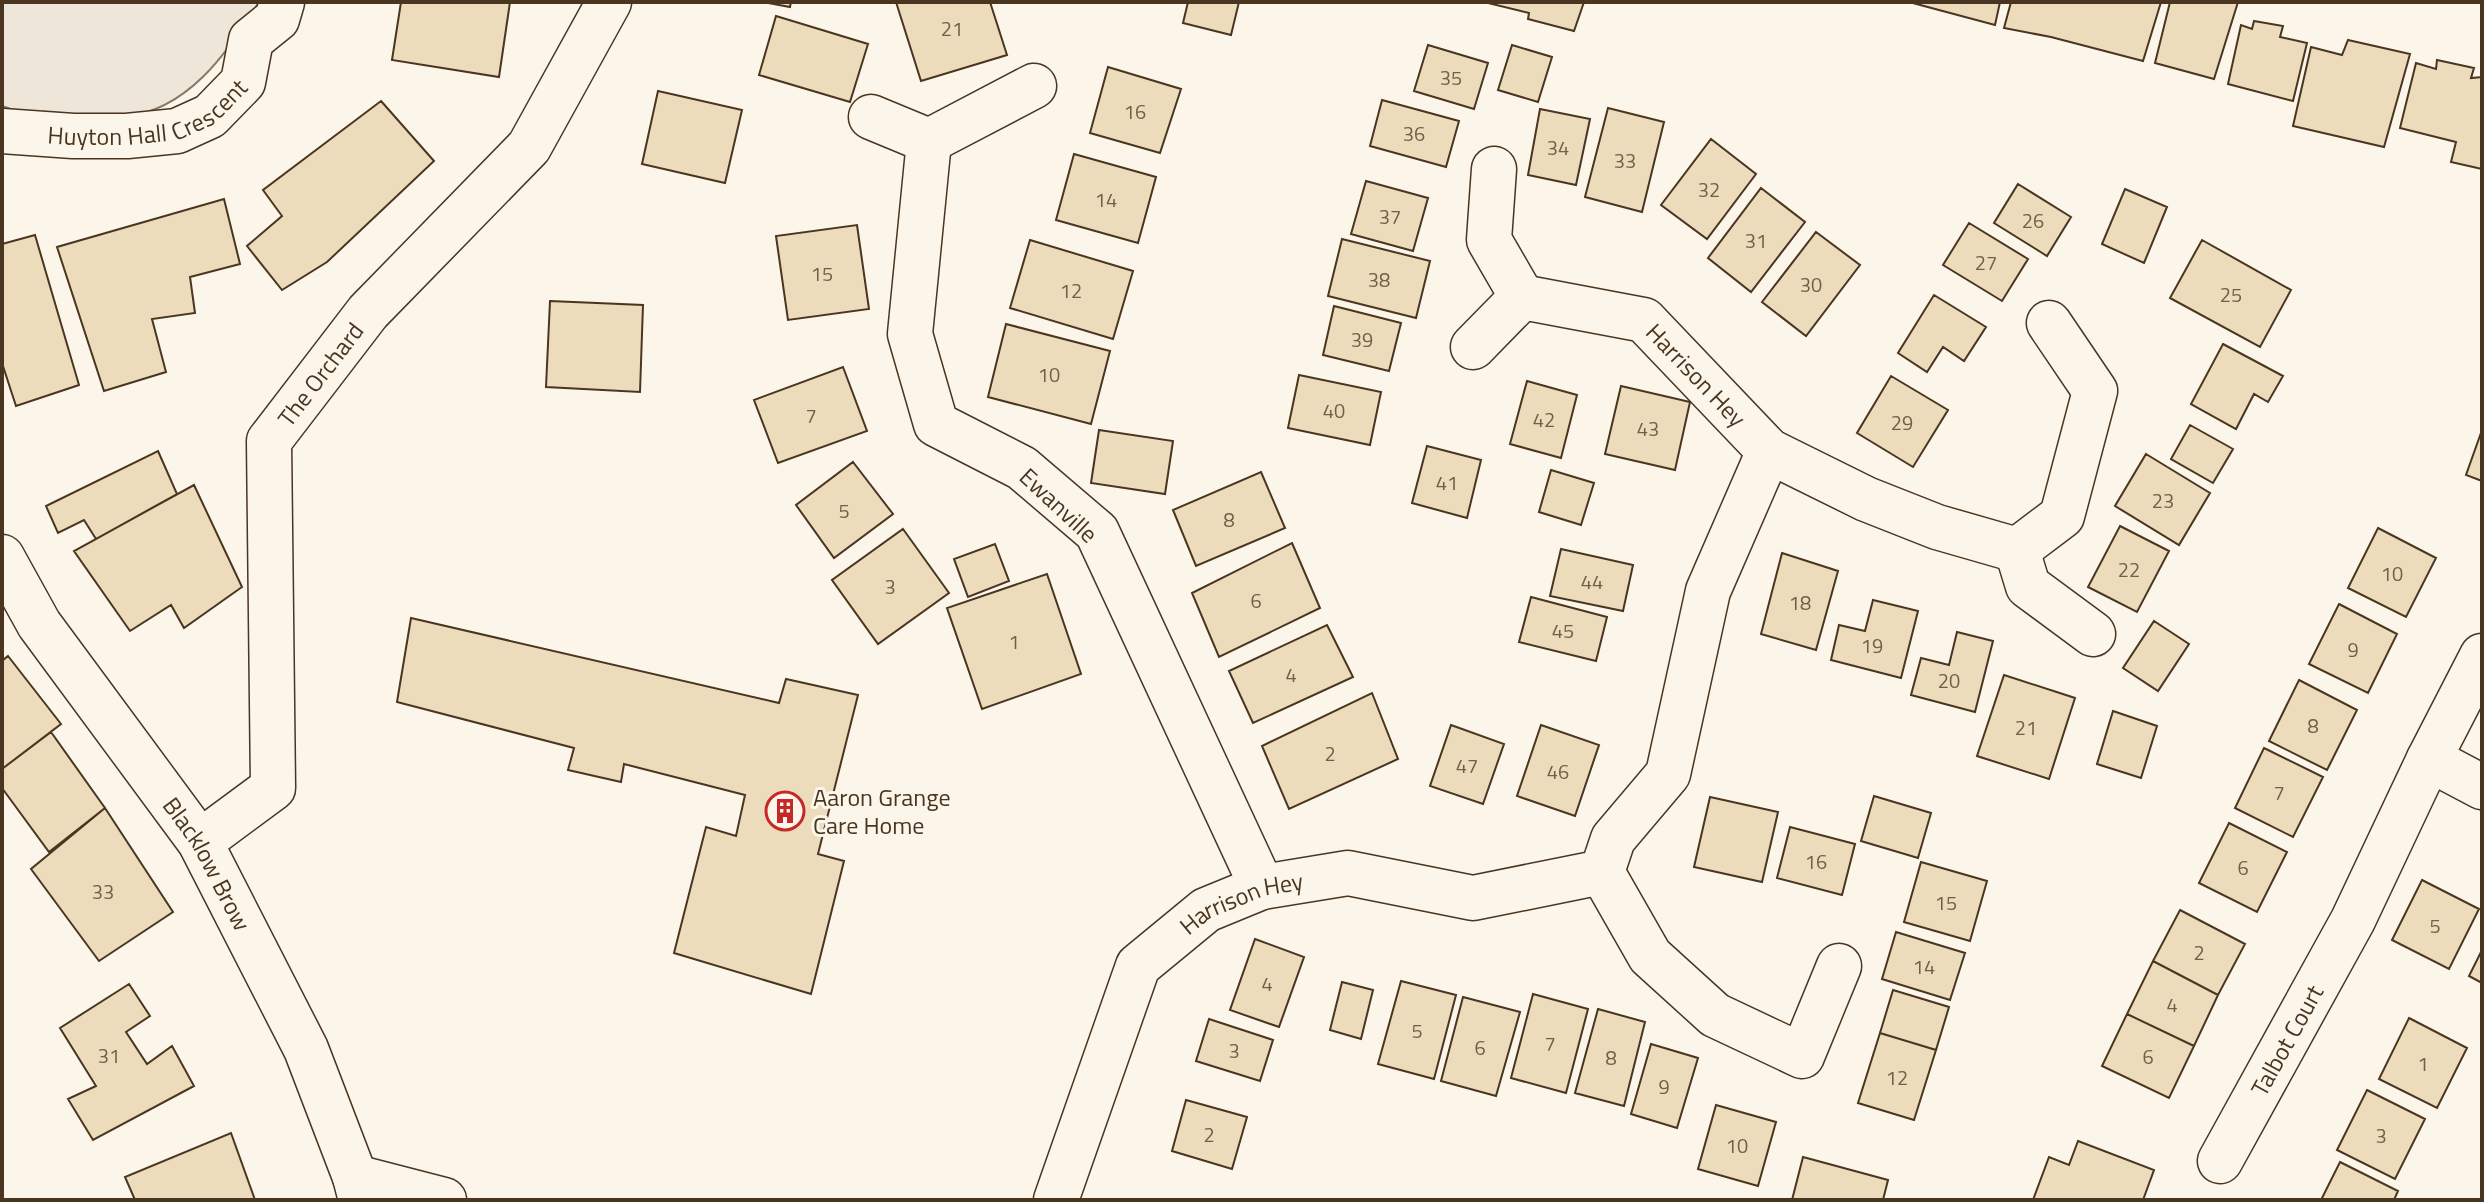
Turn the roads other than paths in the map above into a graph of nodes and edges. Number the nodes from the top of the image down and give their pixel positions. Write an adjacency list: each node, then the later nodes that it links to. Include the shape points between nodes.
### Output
1 (282, 2): 5 (street, Huyton Hall Crescent, via 277,19 251,40 243,82 210,116 177,131 127,136)
2 (609, 2): 18 (street, The Orchard, via 529,147 368,312 269,441 273,788)
3 (1034, 86): 6 (street)
4 (871, 117): 6 (street)
5 (2, 131)
6 (929, 141): 20 (street, Ewanville, via 910,334 936,424 1022,468 1097,532)
7 (1494, 169): 8 (street, via 1489,240)
8 (1522, 297): 10 (street); 11 (street, Harrison Hey, via 1644,320)
9 (2049, 323): 12 (street, via 2095,391 2062,516)
10 (1473, 347)
11 (1769, 451): 12 (street, Harrison Hey, via 1923,522); 19 (street, via 1708,591 1668,774 1613,839)
12 (2017, 550): 14 (street, via 2028,586)
13 (2, 558): 18 (street, Blacklow Brow, via 39,624)
14 (2093, 634)
15 (2482, 656): 16 (street, Talbot Court)
16 (2429, 759): 17 (street); 22 (street, Talbot Court, via 2353,920)
17 (2482, 787)
18 (200, 842): 23 (street, Blacklow Brow, via 306,1049)
19 (1602, 872): 20 (street, Harrison Hey, via 1473,898 1348,873); 21 (street, via 1650,956 1715,1015 1802,1056)
20 (1262, 887): 25 (street, Harrison Hey, via 1206,910 1138,966)
21 (1839, 966)
22 (2220, 1161)
23 (358, 1188): 24 (street)
24 (444, 1200)
25 (1056, 1200)

